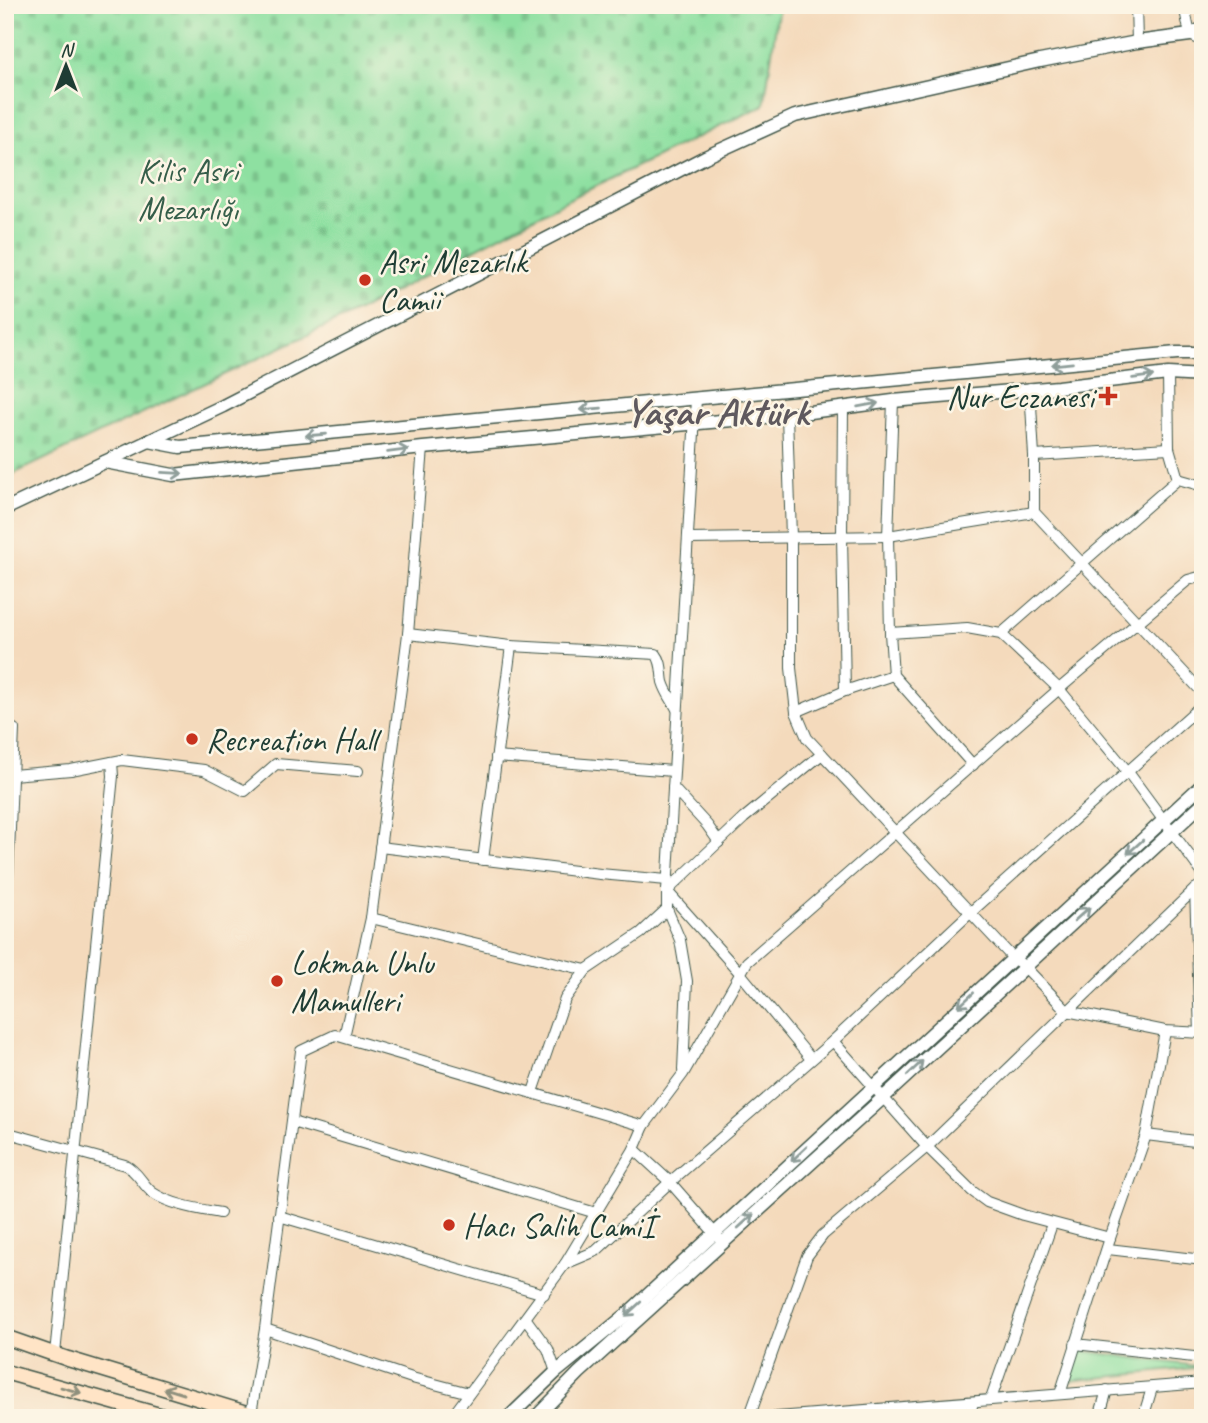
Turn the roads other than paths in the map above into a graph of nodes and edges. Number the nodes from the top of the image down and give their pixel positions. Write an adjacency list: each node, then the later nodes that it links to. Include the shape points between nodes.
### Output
1 (1136, 5): 6 (street)
2 (1184, 5): 4 (street)
3 (1203, 28): 4 (street)
4 (1190, 35): 5 (street); 6 (street)
5 (1203, 41)
6 (1137, 42): 16 (street, via 795,116 705,157)
7 (1203, 353): 11 (street, one-way to 11)
8 (1168, 374): 9 (street); 10 (street, one-way to 8); 18 (street)
9 (1203, 376)
10 (1030, 388): 12 (street); 19 (street)
11 (696, 399): 15 (street); 16 (street, one-way to 16, via 180,447)
12 (893, 401): 13 (street, one-way to 12); 26 (street)
13 (843, 409): 14 (street); 25 (street)
14 (787, 415): 15 (street); 27 (street)
15 (696, 422): 17 (street); 28 (street)
16 (149, 441): 20 (street)
17 (423, 448): 20 (street, one-way to 17, via 173,475); 33 (street)
18 (1170, 448): 19 (street); 21 (street)
19 (1034, 456): 24 (street)
20 (105, 462): 23 (street)
21 (1178, 479): 22 (street); 29 (street)
22 (1203, 486)
23 (5, 509)
24 (1034, 512): 26 (street); 29 (street)
25 (842, 536): 26 (street); 27 (street); 38 (street)
26 (888, 536): 32 (street)
27 (791, 537): 28 (street); 42 (street, via 791,668)
28 (689, 539): 41 (street)
29 (1083, 563): 31 (street); 34 (street)
30 (1203, 576): 31 (street, via 1188,580)
31 (1138, 622): 37 (street); 39 (street)
32 (890, 633): 34 (street, via 967,628); 36 (street)
33 (408, 634): 35 (street); 59 (street)
34 (1000, 634): 37 (street)
35 (511, 646): 41 (street, via 656,654); 45 (street)
36 (893, 675): 38 (street); 47 (street)
37 (1059, 689): 47 (street); 50 (street)
38 (845, 691): 42 (street)
39 (1203, 694)
40 (1203, 704): 50 (street)
41 (677, 709): 49 (street)
42 (796, 712): 44 (street, via 807,738)
43 (14, 729): 51 (street)
44 (822, 754): 56 (street); 58 (street)
45 (496, 757): 49 (street); 60 (street)
46 (112, 762): 48 (street, via 204,770 245,791 276,764); 51 (street); 91 (street)
47 (973, 765): 56 (street)
48 (358, 771)
49 (673, 771): 53 (street)
50 (1128, 772): 55 (street); 66 (street)
51 (12, 775): 69 (street)
52 (1203, 784): 55 (street)
53 (673, 788): 58 (street); 62 (street)
54 (1203, 803): 57 (street)
55 (1163, 821): 57 (street); 70 (street, one-way to 70)
56 (896, 831): 66 (street); 73 (street)
57 (1172, 833): 61 (street); 71 (street, one-way to 57)
58 (719, 842): 64 (street)
59 (380, 847): 60 (street); 67 (street)
60 (483, 860): 62 (street)
61 (1203, 874)
62 (667, 880): 64 (street)
63 (1199, 887): 68 (street); 74 (street)
64 (667, 891): 65 (street); 73 (street)
65 (667, 909): 72 (street, via 641,933); 80 (street, via 680,940 687,981)
66 (971, 912): 70 (street); 78 (street)
67 (371, 918): 72 (street); 77 (street)
68 (1200, 933): 76 (street)
69 (5, 952)
70 (1012, 957): 71 (street); 81 (street, one-way to 81)
71 (1025, 967): 74 (street); 83 (street, one-way to 71)
72 (586, 970): 82 (street, via 565,999)
73 (740, 973): 79 (street); 80 (street)
74 (1067, 1012): 75 (street); 89 (street)
75 (1165, 1031): 76 (street); 87 (street)
76 (1201, 1033)
77 (344, 1037): 82 (street); 84 (street, via 335,1035 301,1051)
78 (833, 1041): 79 (street); 81 (street)
79 (811, 1059): 92 (street)
80 (683, 1074): 85 (street)
81 (874, 1085): 83 (street); 97 (street, one-way to 97)
82 (533, 1092): 85 (street)
83 (884, 1097): 89 (street); 97 (street, one-way to 83)
84 (292, 1122): 94 (street); 95 (street)
85 (645, 1126): 90 (street)
86 (5, 1132): 91 (street)
87 (1146, 1135): 88 (street); 98 (street)
88 (1203, 1142)
89 (927, 1147): 96 (street, via 987,1202); 123 (street, via 823,1235 807,1256)
90 (634, 1149): 92 (street); 94 (street)
91 (76, 1153): 93 (street, via 125,1165 154,1194); 106 (street)
92 (670, 1182): 97 (street); 100 (street, via 596,1251)
93 (220, 1213)
94 (596, 1213): 100 (street)
95 (279, 1216): 101 (street); 103 (street)
96 (1052, 1224): 98 (street); 115 (street)
97 (719, 1238): 109 (street, one-way to 109); 122 (street)
98 (1109, 1244): 99 (street); 105 (street)
99 (1203, 1261)
100 (565, 1264): 101 (street)
101 (544, 1294): 102 (street)
102 (526, 1319): 109 (street, via 548,1349); 113 (street)
103 (265, 1329): 113 (street); 118 (street)
104 (5, 1338): 106 (main road)
105 (1075, 1344): 107 (street); 114 (street)
106 (55, 1354): 118 (main road, one-way to 106)
107 (1203, 1359)
108 (5, 1372): 119 (main road, one-way to 119)
109 (556, 1372): 121 (street)
110 (1203, 1383): 111 (street)
111 (1152, 1388): 112 (street); 127 (street)
112 (1107, 1390): 114 (street); 126 (street)
113 (468, 1393): 120 (street)
114 (1059, 1394): 115 (street)
115 (991, 1399): 116 (street)
116 (973, 1402): 117 (street); 125 (street)
117 (868, 1414): 124 (street)
118 (257, 1416)
119 (170, 1418)
120 (451, 1418)
121 (508, 1418)
122 (535, 1418)
123 (749, 1418)
124 (765, 1418)
125 (969, 1418)
126 (1099, 1418)
127 (1143, 1418)

